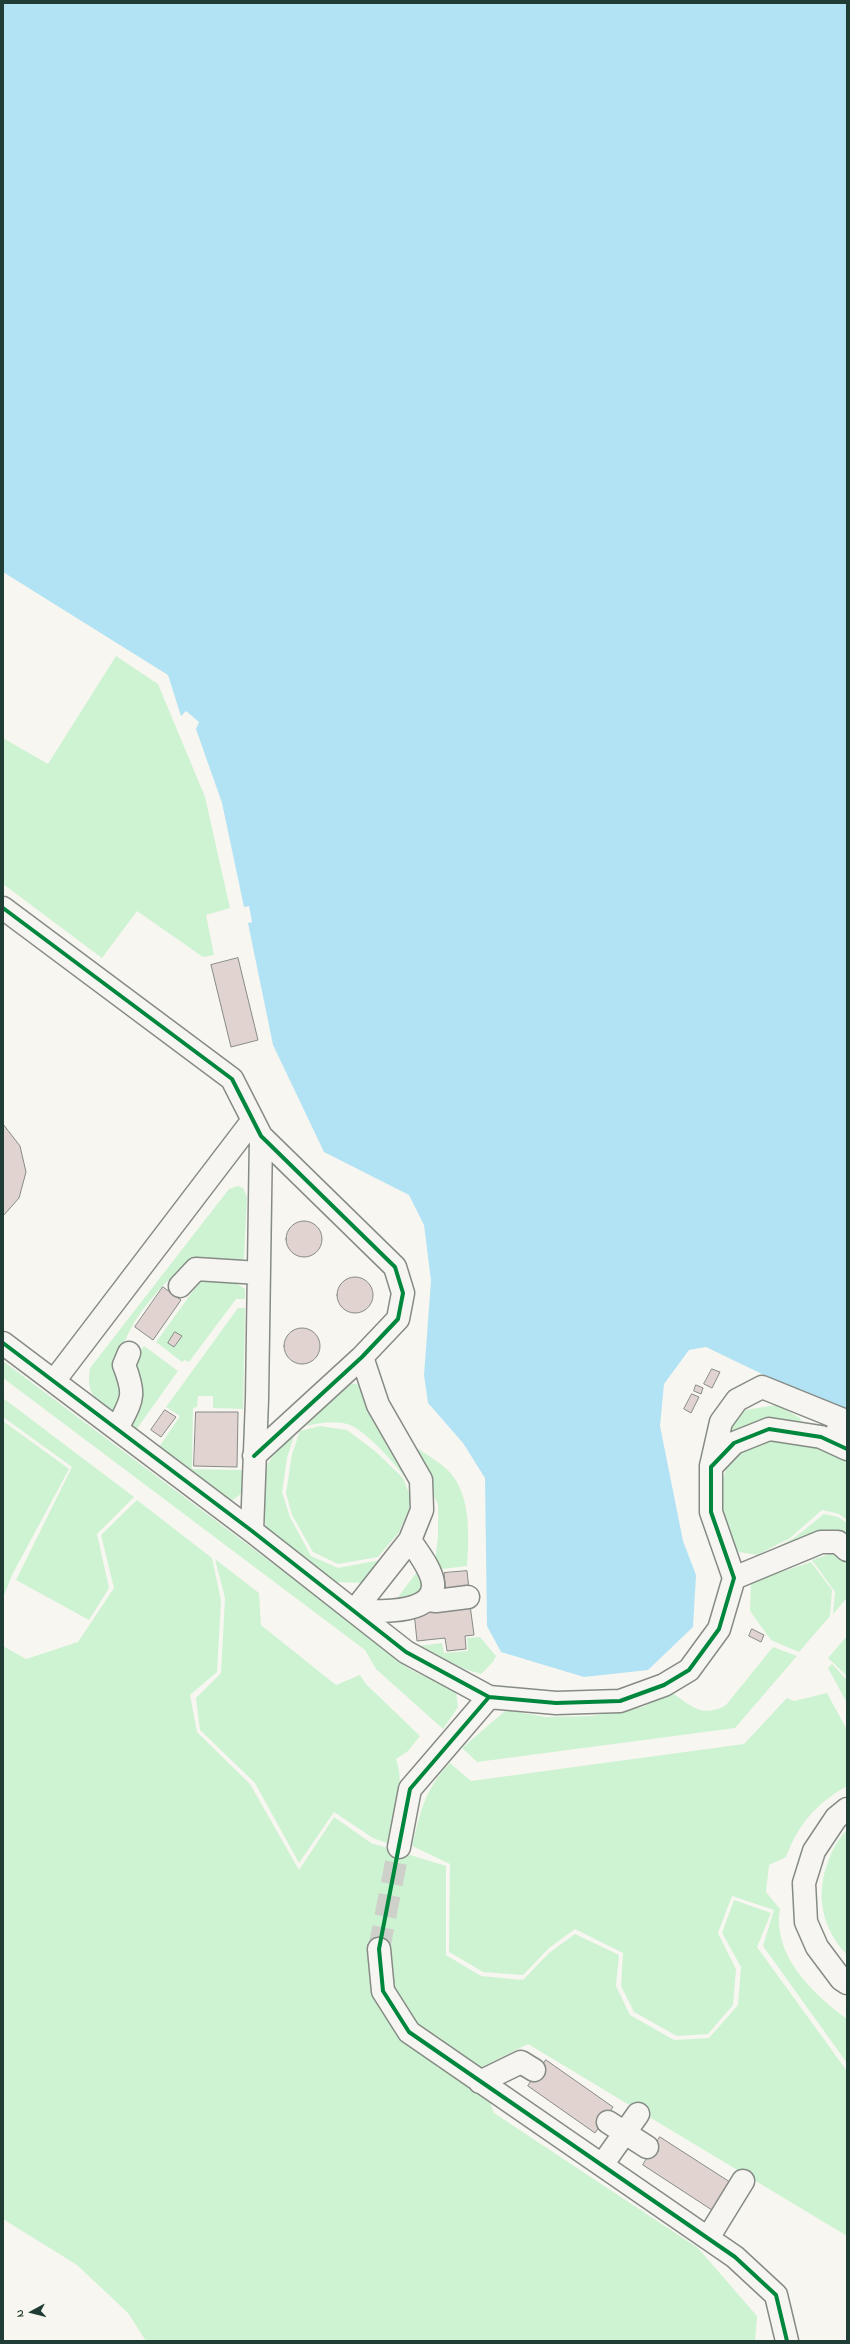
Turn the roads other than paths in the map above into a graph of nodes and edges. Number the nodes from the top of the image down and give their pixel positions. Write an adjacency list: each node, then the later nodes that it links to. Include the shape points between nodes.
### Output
1 (3, 908): 2 (street, via 232,1079)
2 (257, 1128): 3 (street); 7 (street, via 395,1267 403,1293 398,1319); 8 (street)
3 (259, 1273): 4 (street, via 196,1269); 11 (street)
4 (180, 1286)
5 (3, 1343): 8 (street)
6 (129, 1353): 9 (street, via 124,1365 132,1397)
7 (362, 1357): 11 (street); 14 (street, via 378,1405 421,1480 422,1510)
8 (54, 1381): 9 (street)
9 (117, 1429): 13 (street)
10 (840, 1446): 12 (street, via 821,1437 769,1429 734,1443); 12 (street, via 841,1419 762,1387 737,1400 721,1422)
11 (254, 1456): 13 (street)
12 (710, 1467): 16 (street, via 711,1512)
13 (252, 1531): 19 (street)
14 (410, 1540): 18 (street, via 427,1567 433,1583); 19 (street)
15 (847, 1550): 16 (street, via 838,1542 821,1542)
16 (734, 1578): 20 (street, via 719,1629 689,1670 664,1685 620,1701 556,1704)
17 (468, 1597): 18 (street)
18 (428, 1600): 19 (street, via 406,1609)
19 (354, 1611): 20 (street, via 406,1652)
20 (489, 1697): 22 (street, via 410,1789)
21 (847, 1809): 24 (street, via 836,1818 814,1851 804,1882 806,1922 817,1947 841,1979)
22 (399, 1847)
23 (379, 1949): 26 (street, via 383,1991 408,2032)
24 (847, 1983)
25 (534, 2070): 26 (street, via 521,2062)
26 (480, 2082): 30 (street)
27 (638, 2114): 28 (street)
28 (616, 2128): 29 (street); 30 (street)
29 (647, 2147)
30 (602, 2165): 32 (street)
31 (743, 2181): 32 (street)
32 (708, 2238): 33 (street, via 735,2257 776,2295)
33 (788, 2341)

